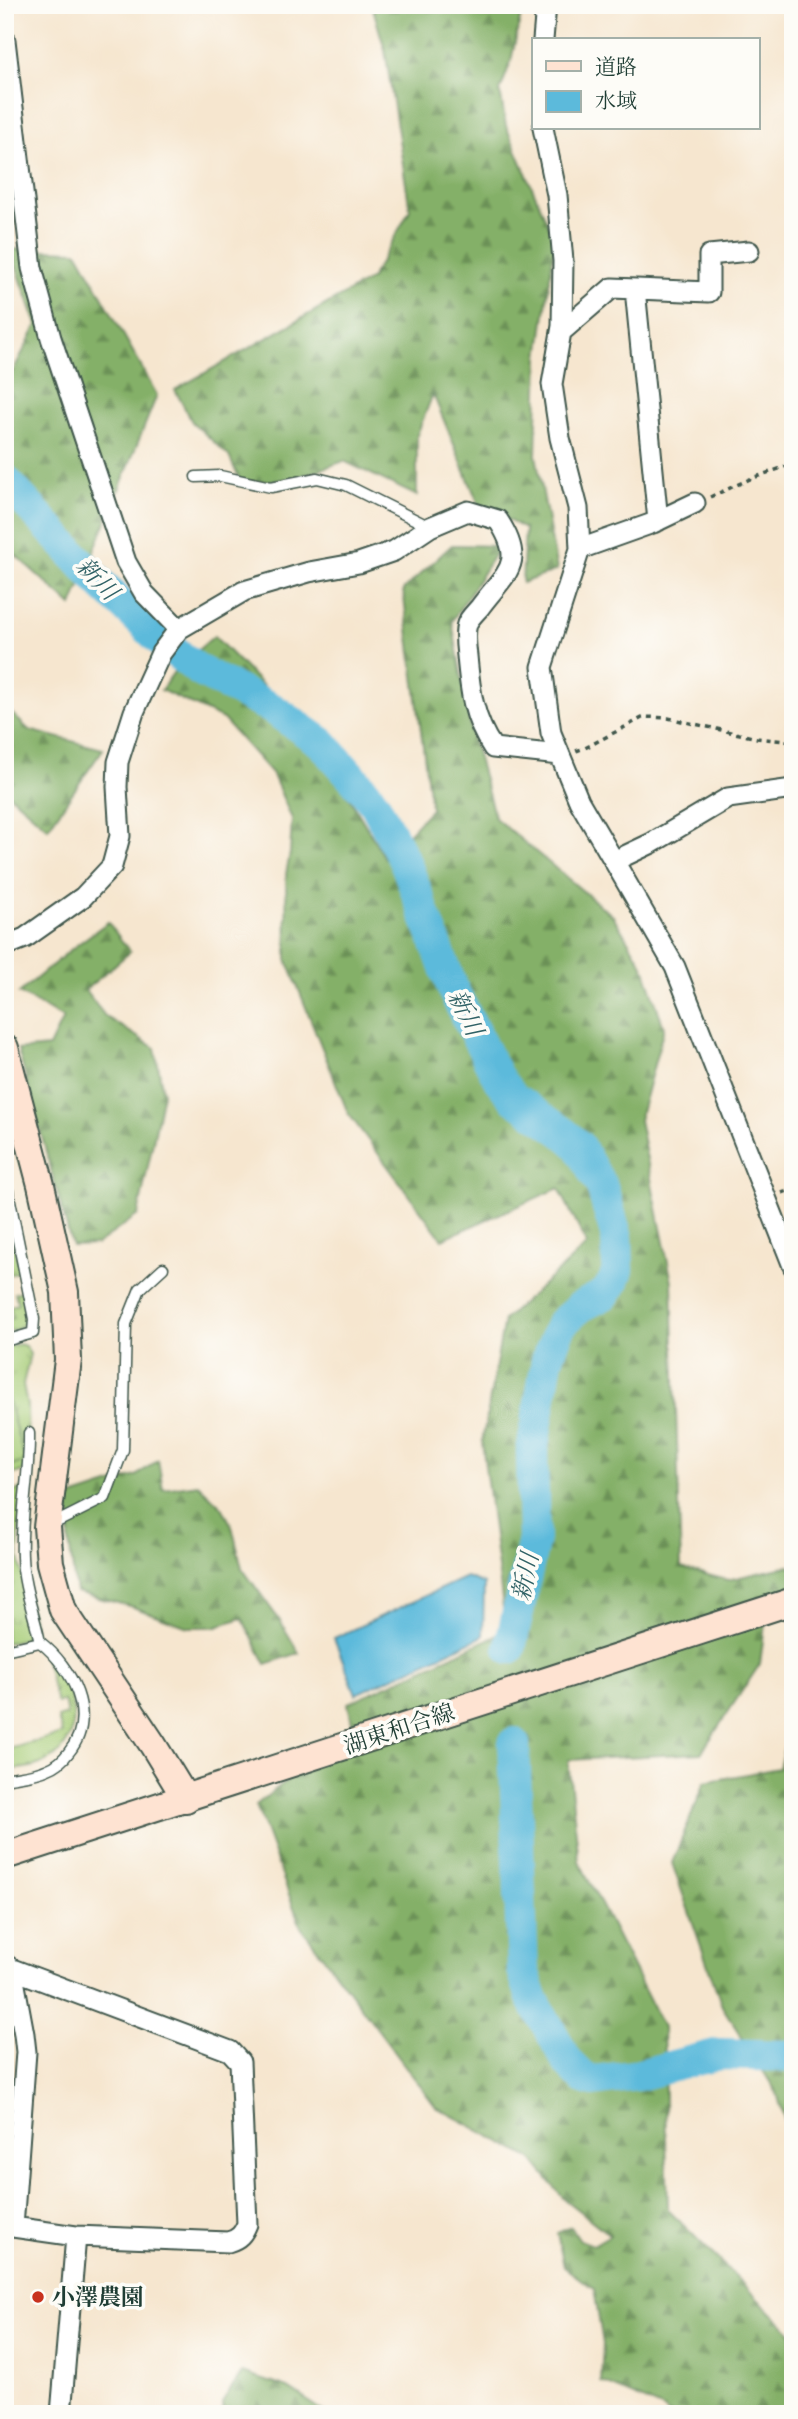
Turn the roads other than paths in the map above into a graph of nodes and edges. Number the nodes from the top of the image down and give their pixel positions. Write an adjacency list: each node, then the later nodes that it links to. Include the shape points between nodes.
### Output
1 (546, 5): 2 (street)
2 (543, 38)
3 (5, 40): 13 (street, via 32,268 51,338 126,562)
4 (543, 130): 7 (street, via 557,195 563,261)
5 (749, 251): 6 (street, via 709,255 709,292)
6 (635, 289): 7 (street, via 612,288); 10 (street)
7 (561, 332): 12 (street, via 552,384 578,508)
8 (196, 477): 11 (lane, via 220,476 271,487 317,478 346,485)
9 (695, 503): 10 (street)
10 (658, 521): 12 (street)
11 (430, 527): 13 (street, via 394,551 244,591); 14 (street, via 468,511 498,520 511,539 512,562 467,624 474,711 493,747)
12 (580, 549): 14 (street, via 542,667 551,733)
13 (177, 631): 17 (street, via 161,653 134,712 118,762 120,835 112,866 83,897 26,938)
14 (560, 755): 16 (street, via 579,801)
15 (793, 789): 16 (street, via 728,798)
16 (614, 862): 20 (street, via 675,967)
17 (5, 946)
18 (5, 1048): 24 (main road, via 65,1292 68,1360)
19 (5, 1176): 22 (lane, via 34,1319 33,1333)
20 (793, 1266)
21 (163, 1268): 24 (lane, via 140,1289 125,1324 123,1450 105,1498)
22 (5, 1341)
23 (29, 1433): 26 (lane, via 22,1557)
24 (47, 1527): 29 (main road, via 62,1610)
25 (793, 1601): 29 (main road, 湖東和合線)
26 (40, 1642): 27 (lane); 28 (lane, via 75,1684 82,1723 76,1743 64,1759 48,1769)
27 (5, 1650)
28 (5, 1779)
29 (186, 1798): 30 (main road, 湖東和合線)
30 (5, 1856)
31 (8, 1967): 32 (street, via 26,2052 13,2227); 32 (street, via 230,2052 240,2062 244,2233 228,2242)
32 (76, 2236): 33 (street)
33 (61, 2414)

